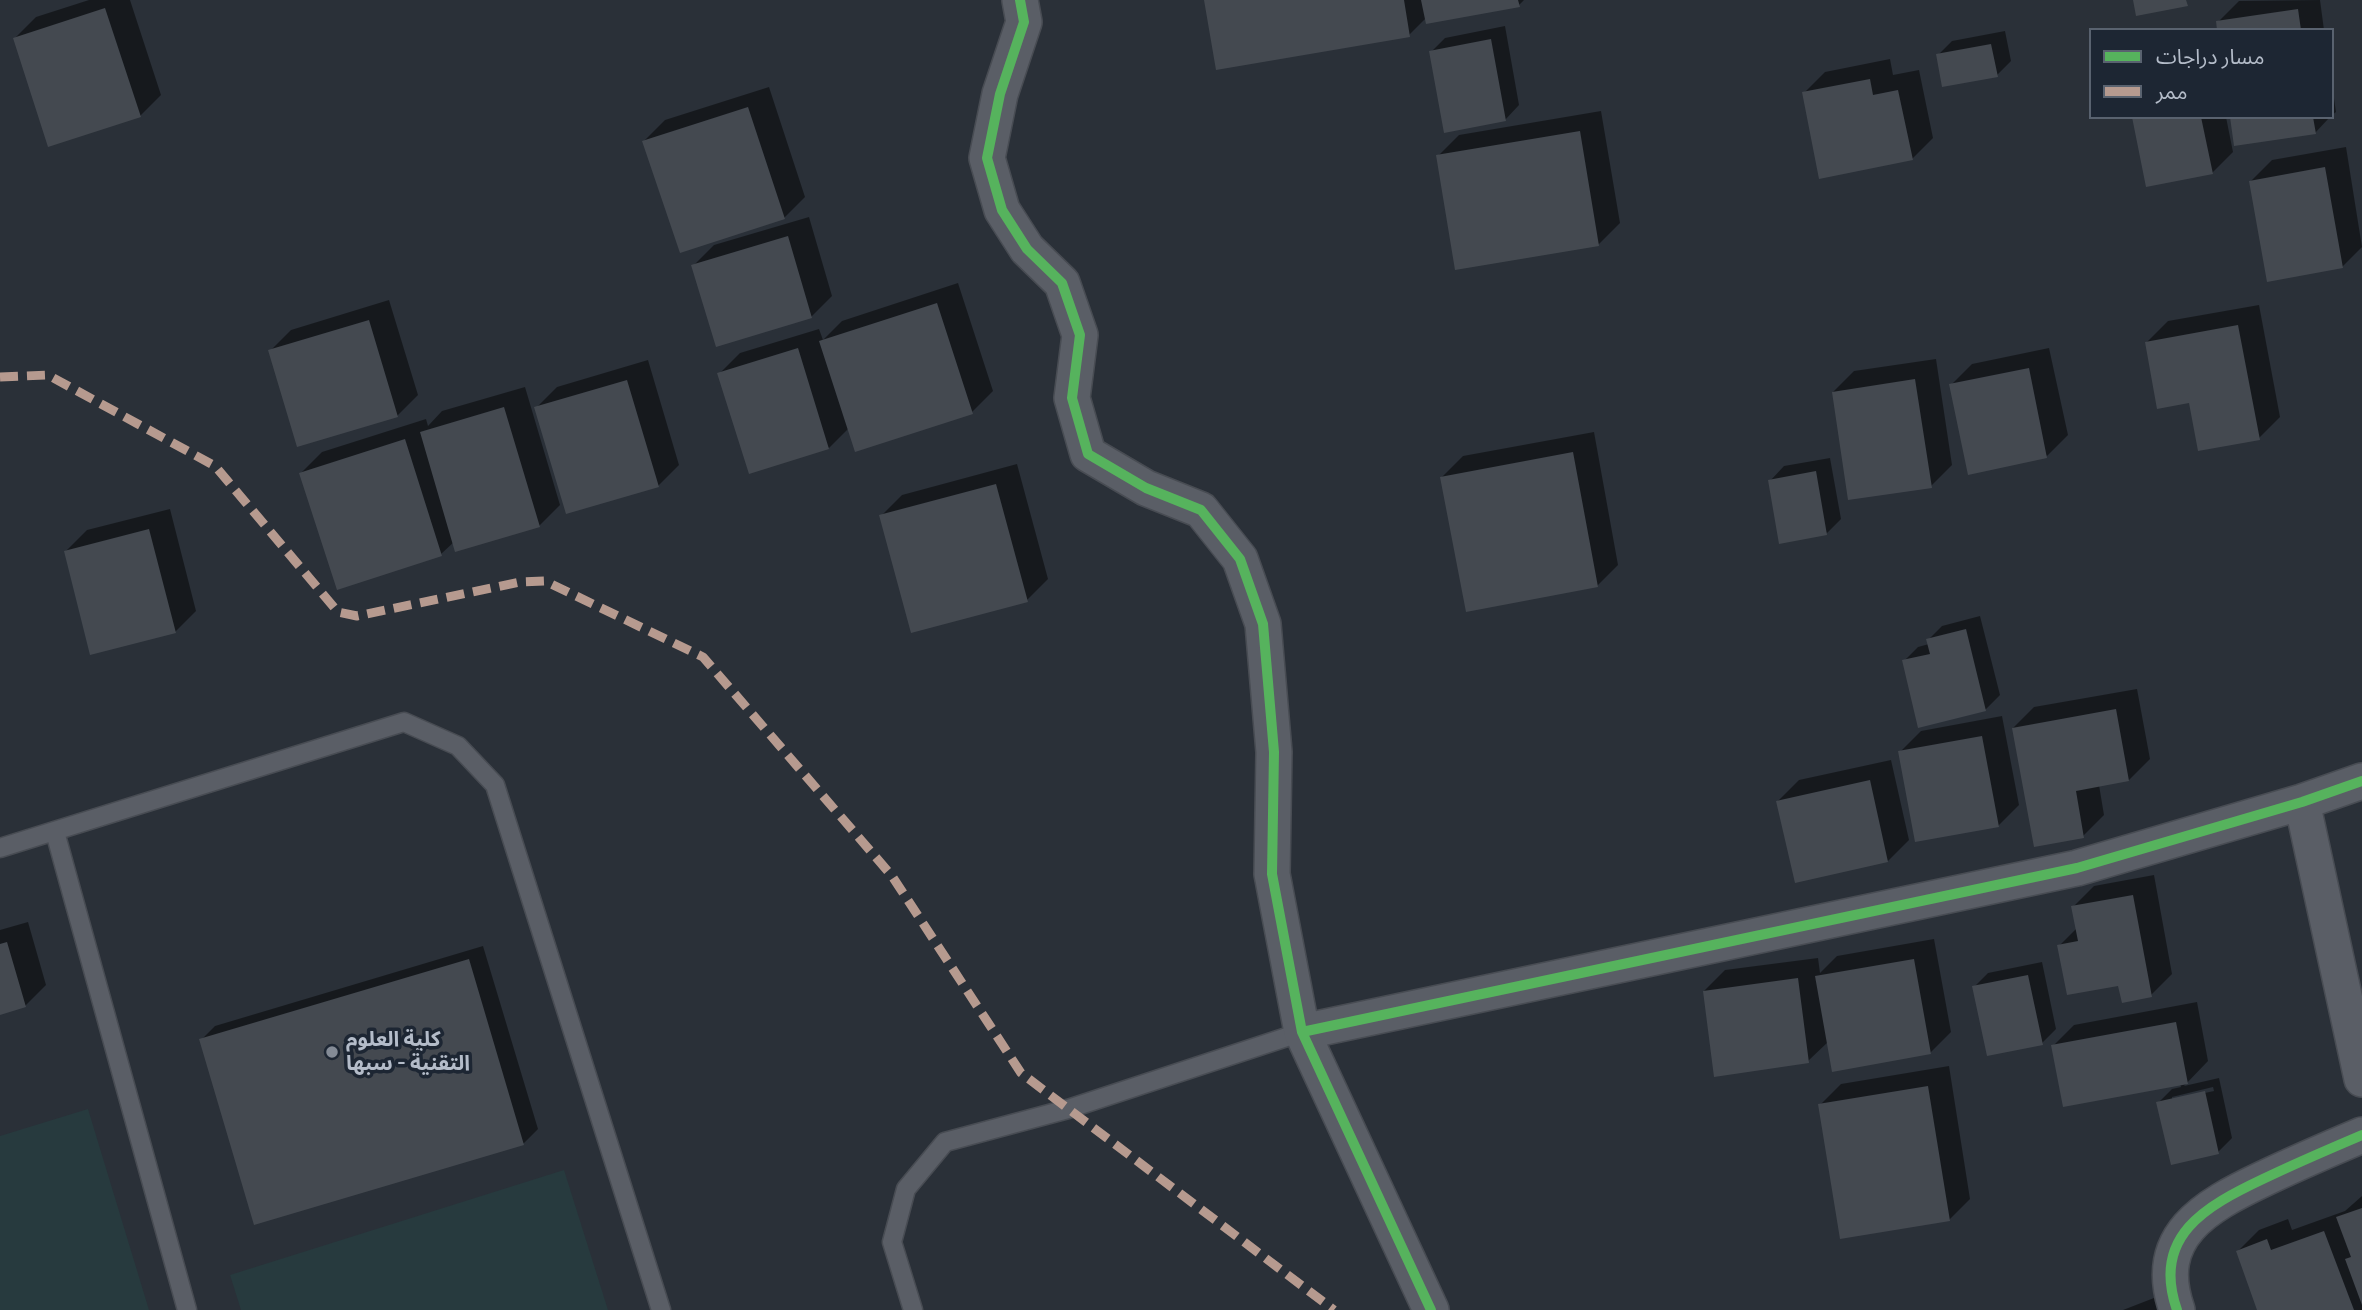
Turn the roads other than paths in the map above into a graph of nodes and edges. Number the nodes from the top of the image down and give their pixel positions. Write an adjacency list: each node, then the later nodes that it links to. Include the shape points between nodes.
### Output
1 (1020, 0): 6 (street, via 1024,22 1000,94 987,158 1002,209 1027,249 1062,283 1080,335 1072,398 1088,454 1146,488 1201,510 1241,559 1263,624 1274,752 1272,874)
2 (2362, 781): 3 (street)
3 (2302, 802): 6 (street, via 2077,868); 7 (street)
4 (55, 832): 5 (lane); 9 (lane); 10 (lane, via 404,722 458,746 495,785)
5 (0, 848)
6 (1302, 1032): 11 (lane, via 1068,1109 945,1142 906,1189 892,1242); 12 (street)
7 (2362, 1079)
8 (2362, 1135): 13 (street, via 2229,1195 2197,1215 2172,1257)
9 (187, 1310)
10 (661, 1310)
11 (913, 1310)
12 (1432, 1310)
13 (2177, 1310)

